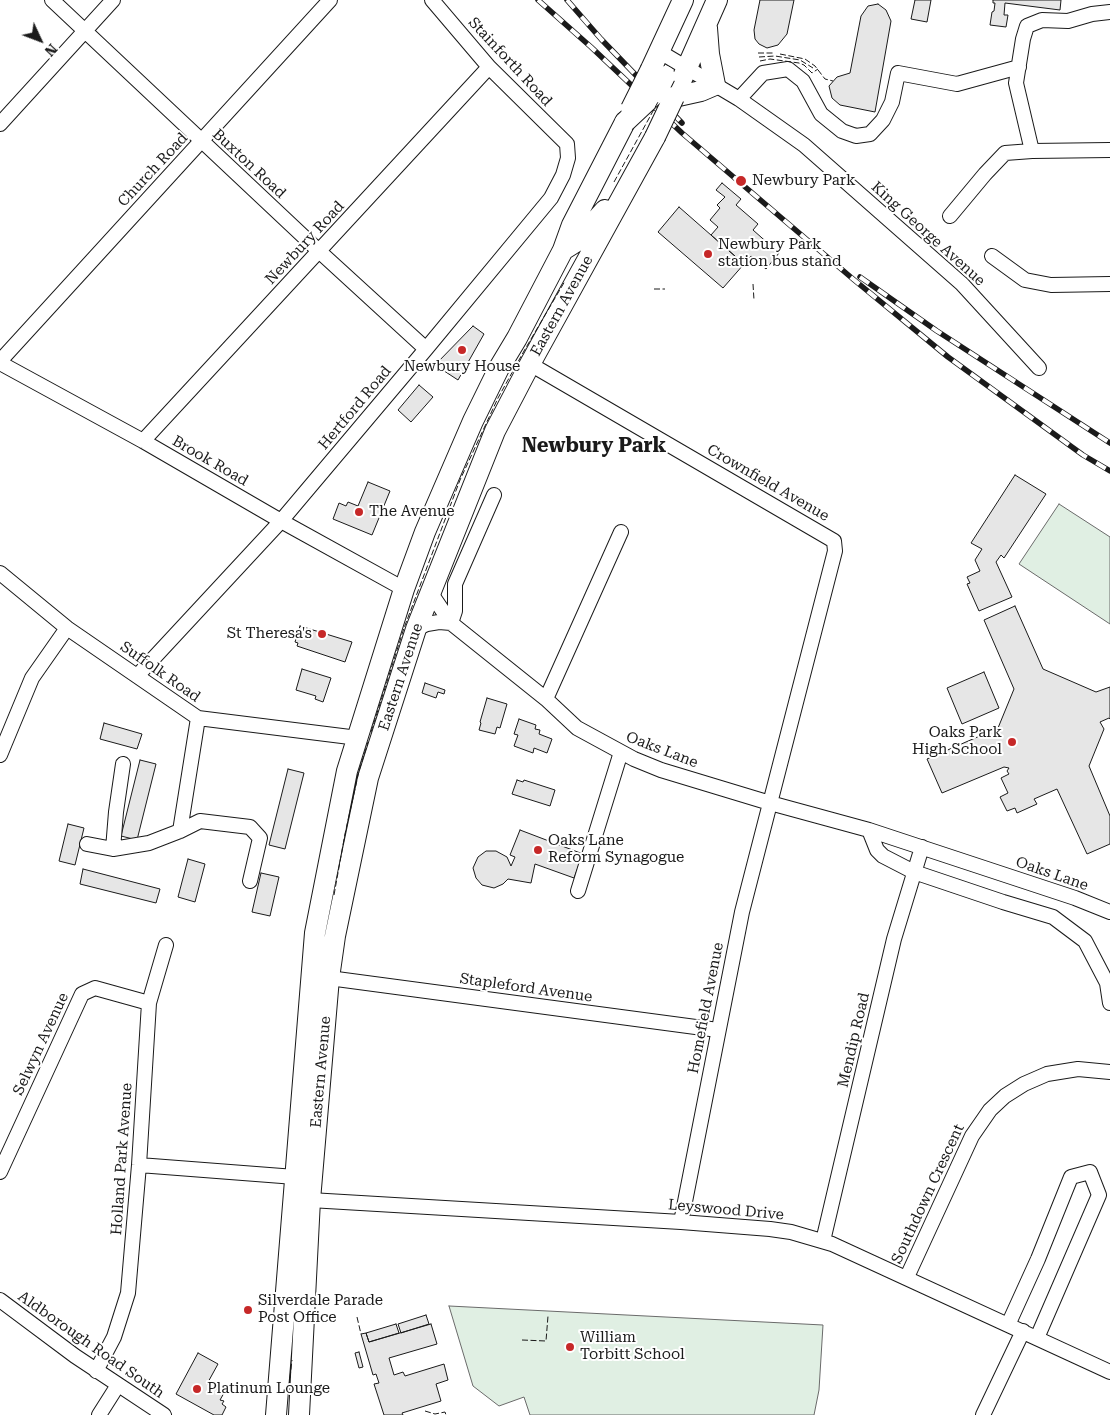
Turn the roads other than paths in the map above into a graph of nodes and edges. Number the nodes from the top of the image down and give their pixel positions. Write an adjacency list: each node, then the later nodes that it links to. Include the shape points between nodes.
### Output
1 (52, 0): 9 (street, Buxton Road)
2 (113, 0): 9 (street)
3 (330, 0): 18 (street, Church Road)
4 (432, 0): 11 (street, Stainforth Road)
5 (683, 0): 10 (highway, Eastern Avenue)
6 (717, 0): 8 (highway, Eastern Avenue)
7 (1107, 8): 12 (street, via 1068,21 1042,20 1027,26)
8 (707, 24): 13 (highway, Eastern Avenue); 14 (highway, via 708,54)
9 (85, 31): 17 (street); 18 (street, Buxton Road)
10 (659, 66): 13 (highway); 22 (highway, Eastern Avenue, bridge)
11 (489, 67): 19 (street, Stainforth Road); 26 (street, Newbury Road)
12 (1019, 67): 16 (street, via 957,84 898,73 892,102 883,120 870,134 856,136 842,131 821,114 803,81 788,69 763,73); 20 (street, via 1016,82)
13 (686, 68): 14 (street, King George Avenue); 15 (highway, Eastern Avenue)
14 (715, 85): 15 (highway); 16 (street, King George Avenue)
15 (674, 97): 23 (highway, Eastern Avenue, bridge, via 655,137)
16 (739, 99): 32 (street, King George Avenue, via 804,145 962,284)
17 (0, 124)
18 (202, 141): 26 (street, Buxton Road); 30 (street, Church Road)
19 (567, 144): 29 (street, Hertford Road, via 568,158 563,175 551,198)
20 (1032, 150): 21 (street); 24 (street, via 1005,153)
21 (1110, 150)
22 (593, 183): 23 (highway, via 603,195); 25 (highway, Eastern Avenue)
23 (609, 213): 25 (highway, via 588,229 585,236); 31 (highway, Eastern Avenue)
24 (950, 216)
25 (563, 250): 38 (highway, Eastern Avenue, via 473,421)
26 (320, 252): 29 (street, Buxton Road); 33 (street, Newbury Road)
27 (992, 256): 28 (street, via 1025,280 1051,285)
28 (1110, 284)
29 (426, 349): 35 (street, Hertford Road)
30 (0, 362): 33 (street, Brook Road)
31 (530, 364): 39 (highway, Eastern Avenue, via 495,431); 50 (street, Crownfield Avenue, via 834,542 835,551)
32 (1039, 368)
33 (143, 441): 35 (street, Brook Road)
34 (494, 495): 40 (street, via 455,584 455,611)
35 (281, 521): 38 (street, Brook Road); 43 (street, Hertford Road)
36 (620, 532): 44 (street)
37 (0, 573): 41 (street, Suffolk Road)
38 (404, 589): 46 (highway, Eastern Avenue)
39 (430, 592): 40 (street, Oaks Lane); 42 (highway, Eastern Avenue)
40 (451, 624): 42 (street, via 439,622); 44 (street, Oaks Lane)
41 (67, 628): 43 (street, Suffolk Road); 48 (street, via 32,678)
42 (416, 628): 61 (highway, Eastern Avenue, via 368,778)
43 (138, 675): 45 (street, Suffolk Road)
44 (546, 699): 47 (street, Oaks Lane, via 577,728)
45 (198, 718): 46 (street, Suffolk Road); 52 (street)
46 (358, 738): 68 (highway, Eastern Avenue, via 347,771 315,933)
47 (621, 752): 50 (street, Oaks Lane, via 661,770); 58 (street)
48 (0, 755)
49 (123, 764): 55 (street)
50 (770, 803): 51 (street, Oaks Lane); 64 (street, Homefield Avenue, via 742,912)
51 (869, 830): 54 (street, Oaks Lane); 56 (street, via 883,856)
52 (180, 831): 55 (street, via 149,843); 57 (street, via 200,821 250,827 260,838)
53 (87, 844): 55 (street)
54 (922, 848): 56 (street, Mendip Road); 59 (street, Oaks Lane)
55 (114, 849)
56 (914, 872): 63 (street, via 1053,917 1085,941 1108,983); 71 (street, Mendip Road, via 894,939)
57 (250, 881)
58 (578, 891)
59 (1110, 912)
60 (166, 945): 62 (street, Holland Park Avenue)
61 (329, 978): 64 (street, Stapleford Avenue); 69 (highway, Eastern Avenue)
62 (149, 1003): 66 (street, Holland Park Avenue); 67 (street, Selwyn Avenue, via 95,988 82,994)
63 (1110, 1003)
64 (718, 1030): 70 (street, Homefield Avenue)
65 (1110, 1072): 72 (street, Southdown Crescent, via 1078,1069 1047,1074 1005,1096 990,1110 972,1136)
66 (139, 1165): 68 (street); 77 (street, Holland Park Avenue, via 128,1293 114,1337)
67 (0, 1172)
68 (295, 1177): 82 (highway, Eastern Avenue)
69 (310, 1200): 70 (street, Leyswood Drive); 83 (highway, Eastern Avenue)
70 (681, 1222): 71 (street, Leyswood Drive, via 770,1228)
71 (823, 1241): 72 (street, Leyswood Drive)
72 (907, 1277): 74 (street, Leyswood Drive)
73 (0, 1300): 77 (street, Aldborough Road South)
74 (1008, 1325): 75 (street, Leyswood Drive); 76 (street, via 1071,1177 1090,1172 1099,1195)
75 (1023, 1332): 76 (street, Leyswood Drive); 84 (street)
76 (1037, 1338): 78 (street, Leyswood Drive)
77 (96, 1371): 79 (street, Aldborough Road South)
78 (1110, 1372)
79 (118, 1386): 80 (street); 81 (street, Aldborough Road South)
80 (100, 1415)
81 (164, 1415)
82 (276, 1415)
83 (299, 1415)
84 (983, 1415)

